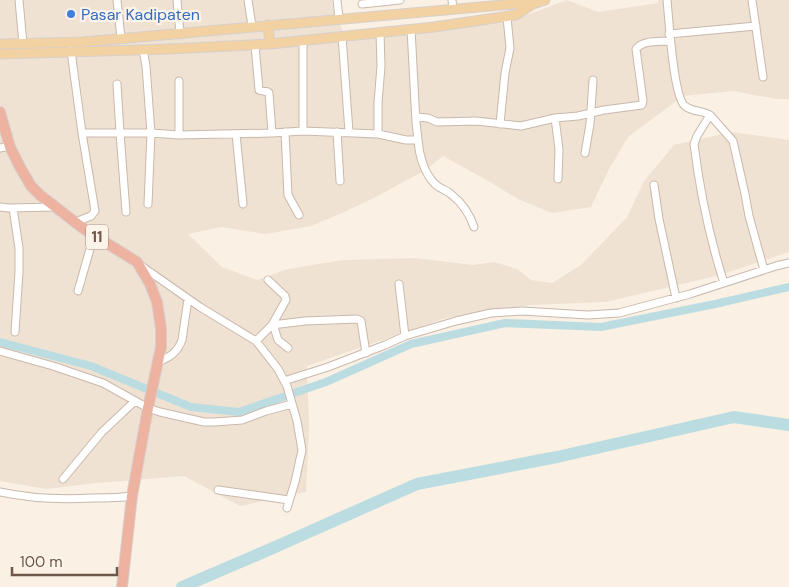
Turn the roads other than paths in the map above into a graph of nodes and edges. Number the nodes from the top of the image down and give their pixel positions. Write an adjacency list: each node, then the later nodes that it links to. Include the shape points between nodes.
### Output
1 (19, 0): 33 (street)
2 (117, 0): 30 (street)
3 (177, 0): 26 (street)
4 (248, 0): 21 (street)
5 (337, 0): 18 (street)
6 (402, 0): 10 (street); 16 (street)
7 (545, 0): 13 (main road)
8 (667, 0): 29 (street)
9 (752, 0): 22 (street)
10 (384, 1): 12 (street)
11 (514, 2): 13 (main road); 14 (main road)
12 (362, 4)
13 (534, 4): 17 (main road)
14 (453, 5): 15 (main road)
15 (432, 12): 16 (main road); 23 (main road)
16 (404, 14): 18 (main road)
17 (507, 17): 23 (main road); 48 (street, via 510,48)
18 (339, 18): 19 (main road)
19 (328, 20): 20 (main road); 28 (main road)
20 (268, 25): 21 (main road); 34 (main road)
21 (252, 26): 26 (main road)
22 (756, 26): 29 (street); 39 (street)
23 (434, 27): 24 (main road)
24 (411, 29): 25 (main road); 46 (street)
25 (380, 32): 27 (main road); 59 (street)
26 (180, 33): 30 (main road)
27 (342, 36): 28 (main road); 52 (street)
28 (329, 37): 31 (main road)
29 (670, 37): 44 (street, via 643,43 636,50 642,105); 45 (street, via 681,102)
30 (121, 38): 33 (main road)
31 (303, 40): 34 (main road); 49 (street)
32 (0, 44): 33 (main road)
33 (23, 44)
34 (270, 44): 35 (main road)
35 (255, 45): 36 (main road); 56 (street, via 260,90 270,96)
36 (143, 50): 37 (main road); 55 (street)
37 (71, 51): 38 (main road); 53 (street)
38 (0, 54)
39 (763, 78)
40 (593, 80): 44 (street)
41 (179, 81): 57 (street)
42 (118, 84): 54 (street)
43 (0, 112): 61 (highway, 11)
44 (591, 113): 47 (street); 62 (street)
45 (710, 115): 78 (street, via 733,141); 80 (street, via 694,144 702,200)
46 (416, 117): 48 (street, via 437,122 476,120); 60 (street)
47 (555, 118): 48 (street, via 521,126); 63 (street)
48 (500, 124)
49 (303, 131): 50 (street); 51 (street)
50 (285, 132): 56 (street); 72 (street, via 288,196)
51 (337, 132): 52 (street); 64 (street)
52 (349, 132): 59 (street)
53 (82, 133): 54 (street); 73 (street, via 95,211)
54 (120, 133): 55 (street); 71 (street)
55 (151, 133): 57 (street); 66 (street)
56 (272, 133): 58 (street)
57 (180, 134): 58 (street)
58 (236, 134): 67 (street)
59 (378, 134): 60 (street)
60 (418, 140): 74 (street, via 422,161 432,180 460,203)
61 (5, 147): 69 (highway, 11, via 31,186)
62 (585, 153)
63 (558, 179)
64 (340, 181)
65 (654, 186): 83 (street)
66 (148, 204)
67 (243, 204)
68 (0, 207): 70 (street)
69 (56, 207): 70 (street); 73 (highway, 11)
70 (13, 208): 86 (street, via 19,248)
71 (126, 212)
72 (299, 215)
73 (75, 222): 75 (highway, 11)
74 (474, 227)
75 (94, 235): 76 (highway, 11); 82 (street)
76 (137, 262): 84 (street); 92 (highway, 11, via 157,302 161,347)
77 (789, 263): 78 (street)
78 (764, 270): 80 (street)
79 (268, 280): 85 (street, via 286,300)
80 (724, 283): 83 (street)
81 (399, 284): 87 (street)
82 (78, 291)
83 (676, 298): 87 (street, via 619,313 491,313)
84 (188, 299): 88 (street); 92 (street, via 180,346 175,353)
85 (272, 324): 88 (street); 89 (street, via 278,340); 91 (street, via 357,319 361,321)
86 (15, 332)
87 (405, 336): 91 (street)
88 (256, 341): 93 (street, via 278,369)
89 (288, 348)
90 (0, 351): 94 (street, via 103,383)
91 (366, 353): 93 (street)
92 (158, 362): 96 (highway, 11)
93 (285, 384): 95 (street)
94 (135, 401): 96 (street); 97 (street, via 102,432)
95 (292, 402): 96 (street, via 242,420 215,422 185,418); 101 (street, via 302,450)
96 (149, 404): 100 (highway, 11)
97 (62, 479)
98 (218, 490): 101 (street)
99 (0, 492): 100 (street, via 69,500)
100 (132, 496): 103 (highway, 11)
101 (289, 500): 102 (street)
102 (286, 508)
103 (122, 587)

